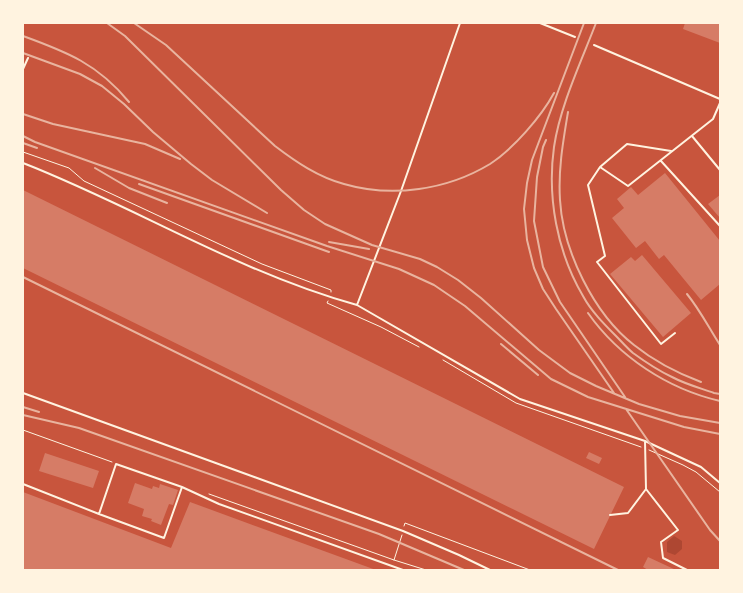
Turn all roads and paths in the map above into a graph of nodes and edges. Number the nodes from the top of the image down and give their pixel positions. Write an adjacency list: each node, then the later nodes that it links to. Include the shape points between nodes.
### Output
1 (460, 23): 18 (lane, via 401,191)
2 (540, 23): 3 (lane)
3 (575, 37)
4 (594, 45): 7 (lane)
5 (28, 58): 6 (lane)
6 (23, 69)
7 (720, 99)
8 (720, 103): 9 (lane, via 713,119)
9 (692, 136): 10 (lane); 15 (lane)
10 (671, 151): 12 (lane); 14 (lane, via 627,144)
11 (23, 152): 17 (path, via 69,168 84,181 262,264 331,290)
12 (660, 161): 14 (lane, via 628,186); 16 (lane)
13 (23, 163): 17 (lane, via 256,270)
14 (600, 167): 19 (lane, via 588,184 605,256 597,262 661,344)
15 (720, 170)
16 (720, 226)
17 (329, 297): 18 (lane); 20 (path, via 327,303 376,324)
18 (357, 305): 24 (lane, via 520,399)
19 (675, 333)
20 (421, 348)
21 (440, 359): 25 (path, via 516,403)
22 (23, 393): 35 (lane)
23 (23, 430): 26 (path)
24 (645, 441): 25 (lane); 28 (lane, via 701,467)
25 (645, 448): 30 (lane); 31 (path, via 683,464)
26 (116, 464): 29 (lane); 33 (lane)
27 (23, 484): 33 (lane)
28 (720, 484)
29 (182, 487): 33 (lane, via 164,538); 37 (lane, via 219,504)
30 (646, 489): 34 (lane, via 628,513); 41 (lane, via 678,530 661,542 663,558)
31 (720, 492)
32 (208, 494): 36 (path)
33 (99, 514)
34 (610, 516)
35 (403, 531): 36 (path); 39 (lane); 40 (path, via 405,522)
36 (394, 560): 38 (path)
37 (403, 570)
38 (426, 570)
39 (490, 570)
40 (530, 570)
41 (687, 570)

